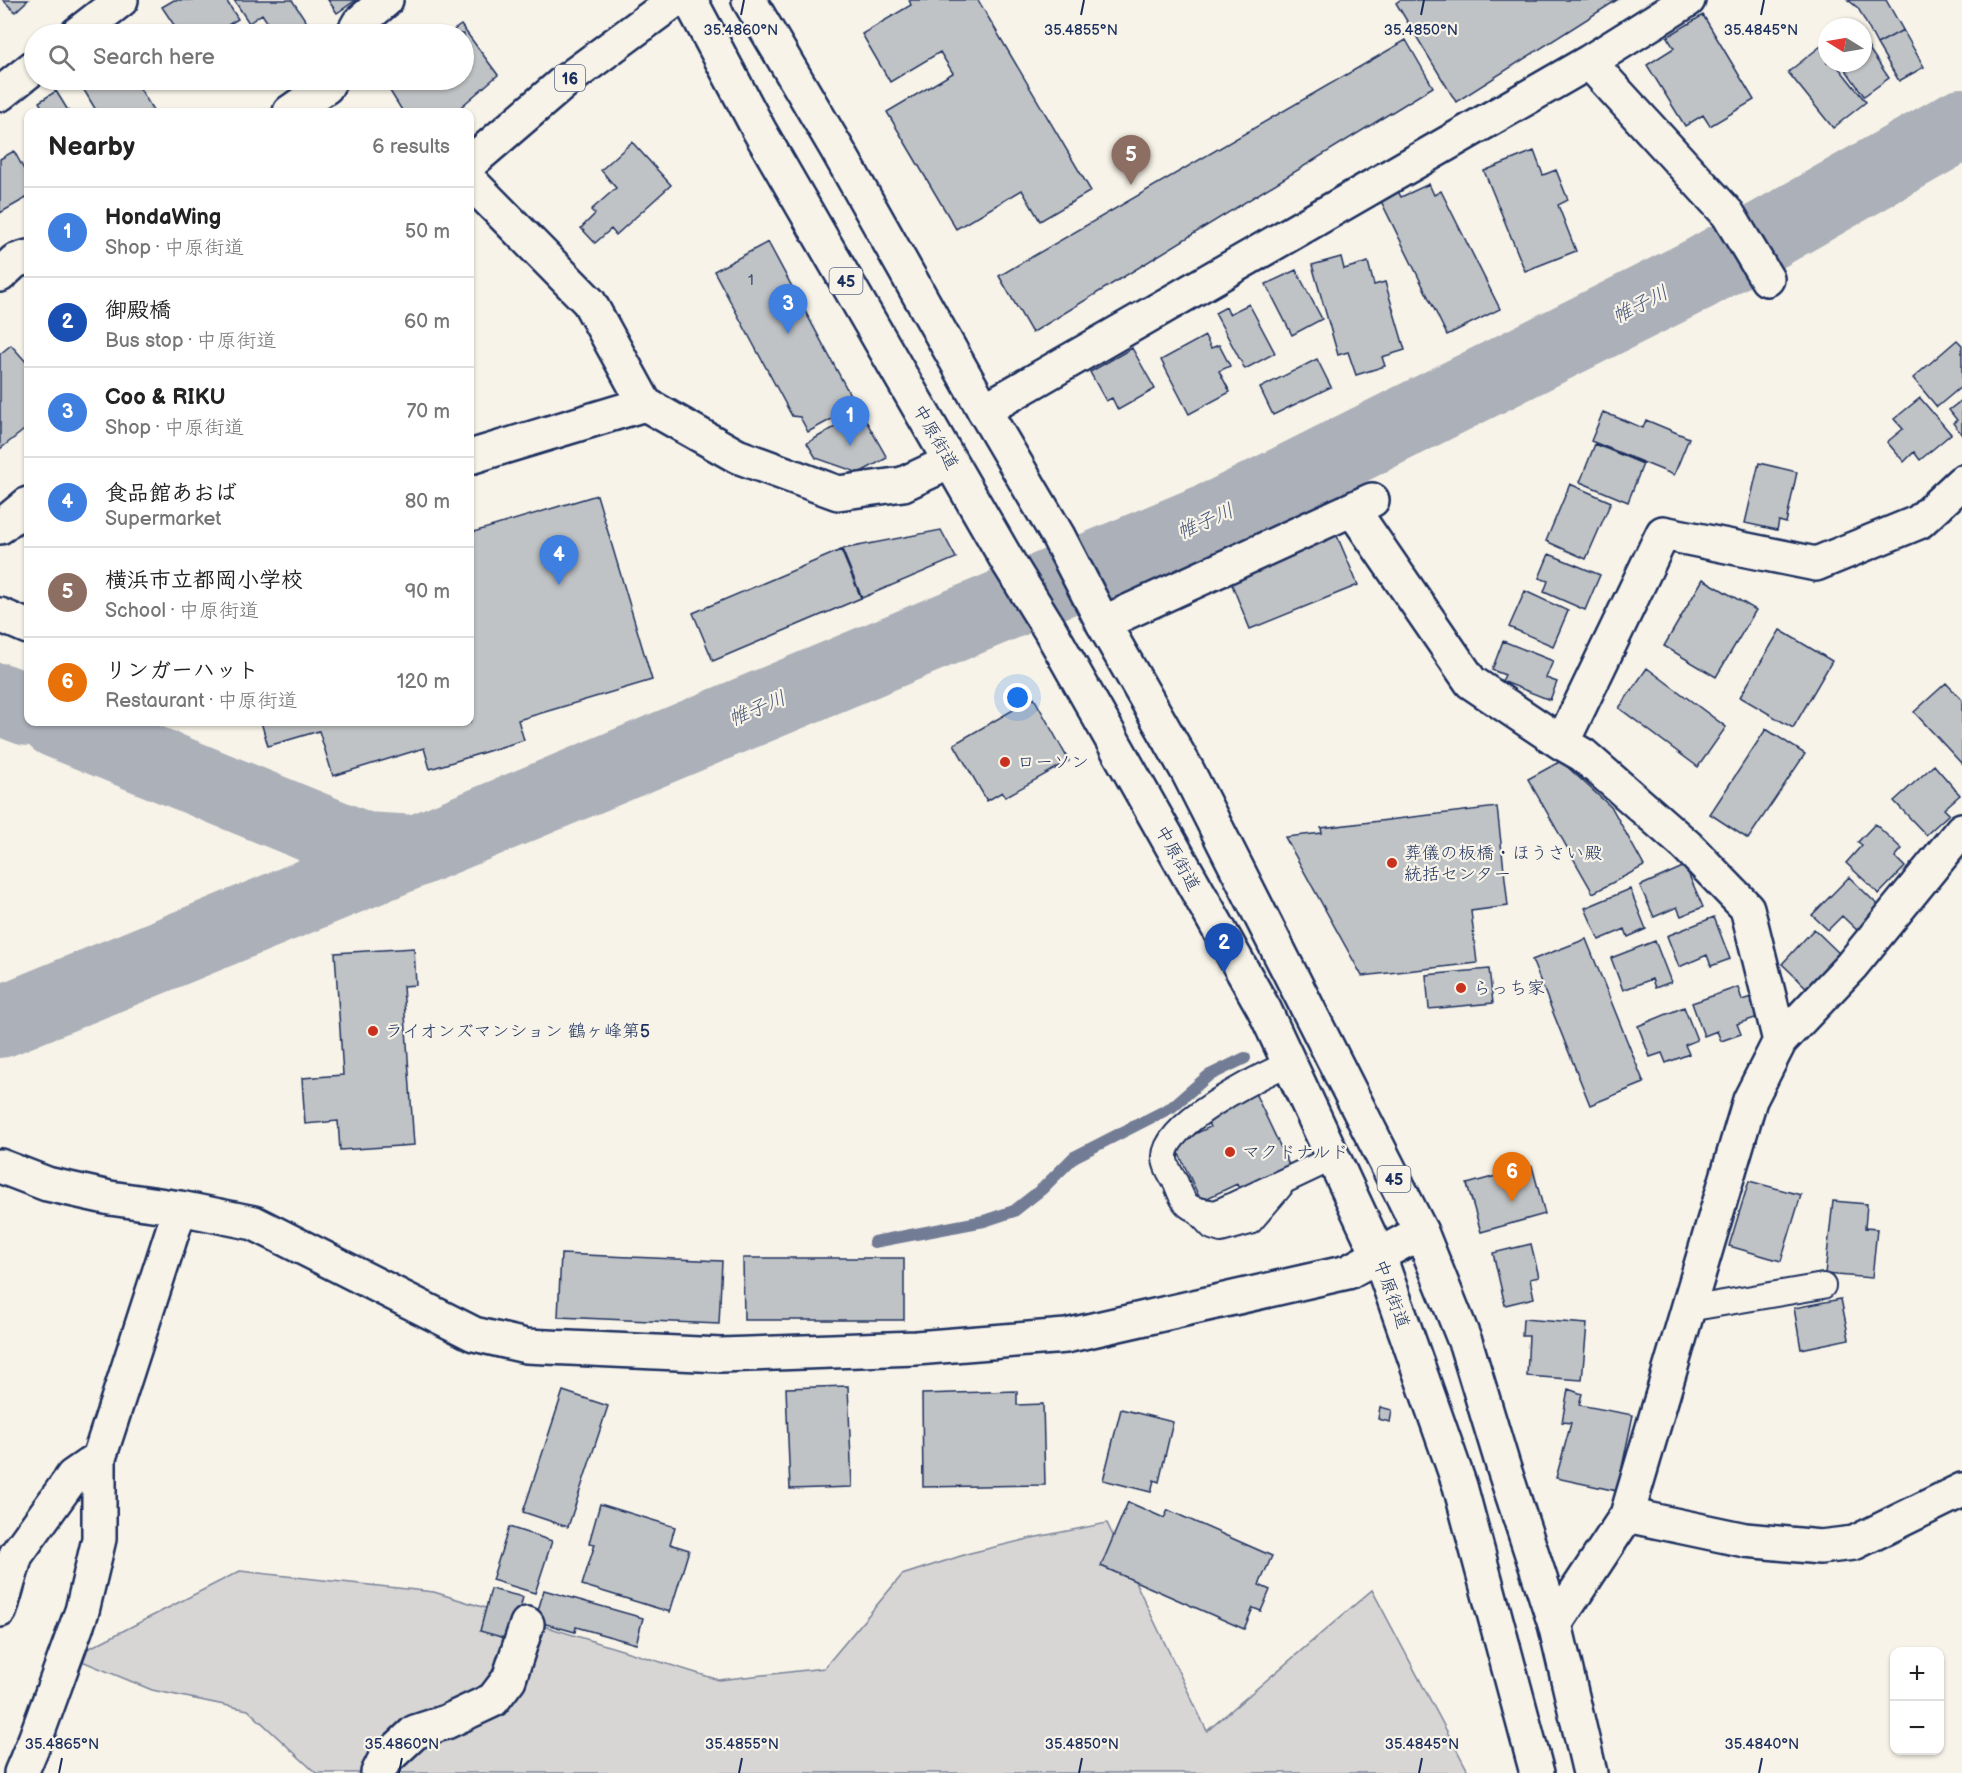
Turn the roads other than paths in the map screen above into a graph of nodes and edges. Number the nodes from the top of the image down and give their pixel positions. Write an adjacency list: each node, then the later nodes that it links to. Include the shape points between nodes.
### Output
1 (122, 0): 7 (main road)
2 (386, 0): 8 (main road)
3 (675, 0): 14 (main road, 16, via 563,83)
4 (690, 0): 22 (main road, 中原街道 / 45, via 759,130)
5 (749, 0): 20 (main road, 45)
6 (1688, 0): 9 (main road)
7 (90, 24)
8 (358, 24)
9 (1589, 62): 17 (main road, via 1728,214); 20 (main road)
10 (24, 76): 12 (main road)
11 (322, 90): 13 (main road)
12 (0, 94)
13 (296, 108)
14 (474, 160)
15 (474, 185): 19 (main road, via 589,302)
16 (24, 258): 18 (main road)
17 (1764, 274)
18 (0, 275)
19 (645, 404): 21 (main road); 22 (main road, via 737,456 838,493 903,484)
20 (984, 410): 27 (main road, 45, via 1058,536)
21 (474, 456)
22 (950, 462): 32 (main road, 中原街道 / 45, via 1049,628 1264,1009)
23 (1962, 482): 29 (main road, via 1919,522 1816,564 1664,533)
24 (24, 507): 25 (main road)
25 (0, 527)
26 (0, 615): 28 (main road)
27 (1103, 623): 29 (main road, via 1362,505 1471,682); 36 (main road, 45, via 1187,770)
28 (24, 625)
29 (1562, 743): 31 (main road, via 1583,755 1678,839 1747,908)
30 (1962, 830): 31 (main road, via 1851,966)
31 (1780, 1041): 39 (main road, via 1750,1100)
32 (1288, 1063): 33 (main road, 中原街道 / 45); 33 (lane, via 1230,1092 1170,1140 1165,1158 1184,1204 1197,1211 1216,1213)
33 (1333, 1158): 37 (main road, 中原街道 / 45)
34 (0, 1166): 35 (main road, via 47,1184)
35 (180, 1208): 37 (main road, via 255,1223 474,1334 526,1346 721,1355 916,1348 1066,1336 1348,1272); 40 (main road)
36 (1421, 1232): 37 (main road); 45 (main road, 45, via 1466,1344)
37 (1379, 1256): 48 (main road, 中原街道 / 45, via 1460,1486)
38 (1823, 1286): 39 (lane)
39 (1688, 1309): 42 (main road)
40 (99, 1458): 43 (main road, via 73,1476 16,1555); 46 (main road, via 99,1539 82,1611)
41 (1962, 1490): 42 (main road, via 1854,1543 1820,1547 1745,1540)
42 (1627, 1515): 45 (main road)
43 (0, 1610)
44 (527, 1624): 47 (main road, via 508,1679 493,1700 415,1732 384,1761)
45 (1555, 1624): 49 (main road, 45)
46 (21, 1773)
47 (378, 1773)
48 (1537, 1773)
49 (1590, 1773)

